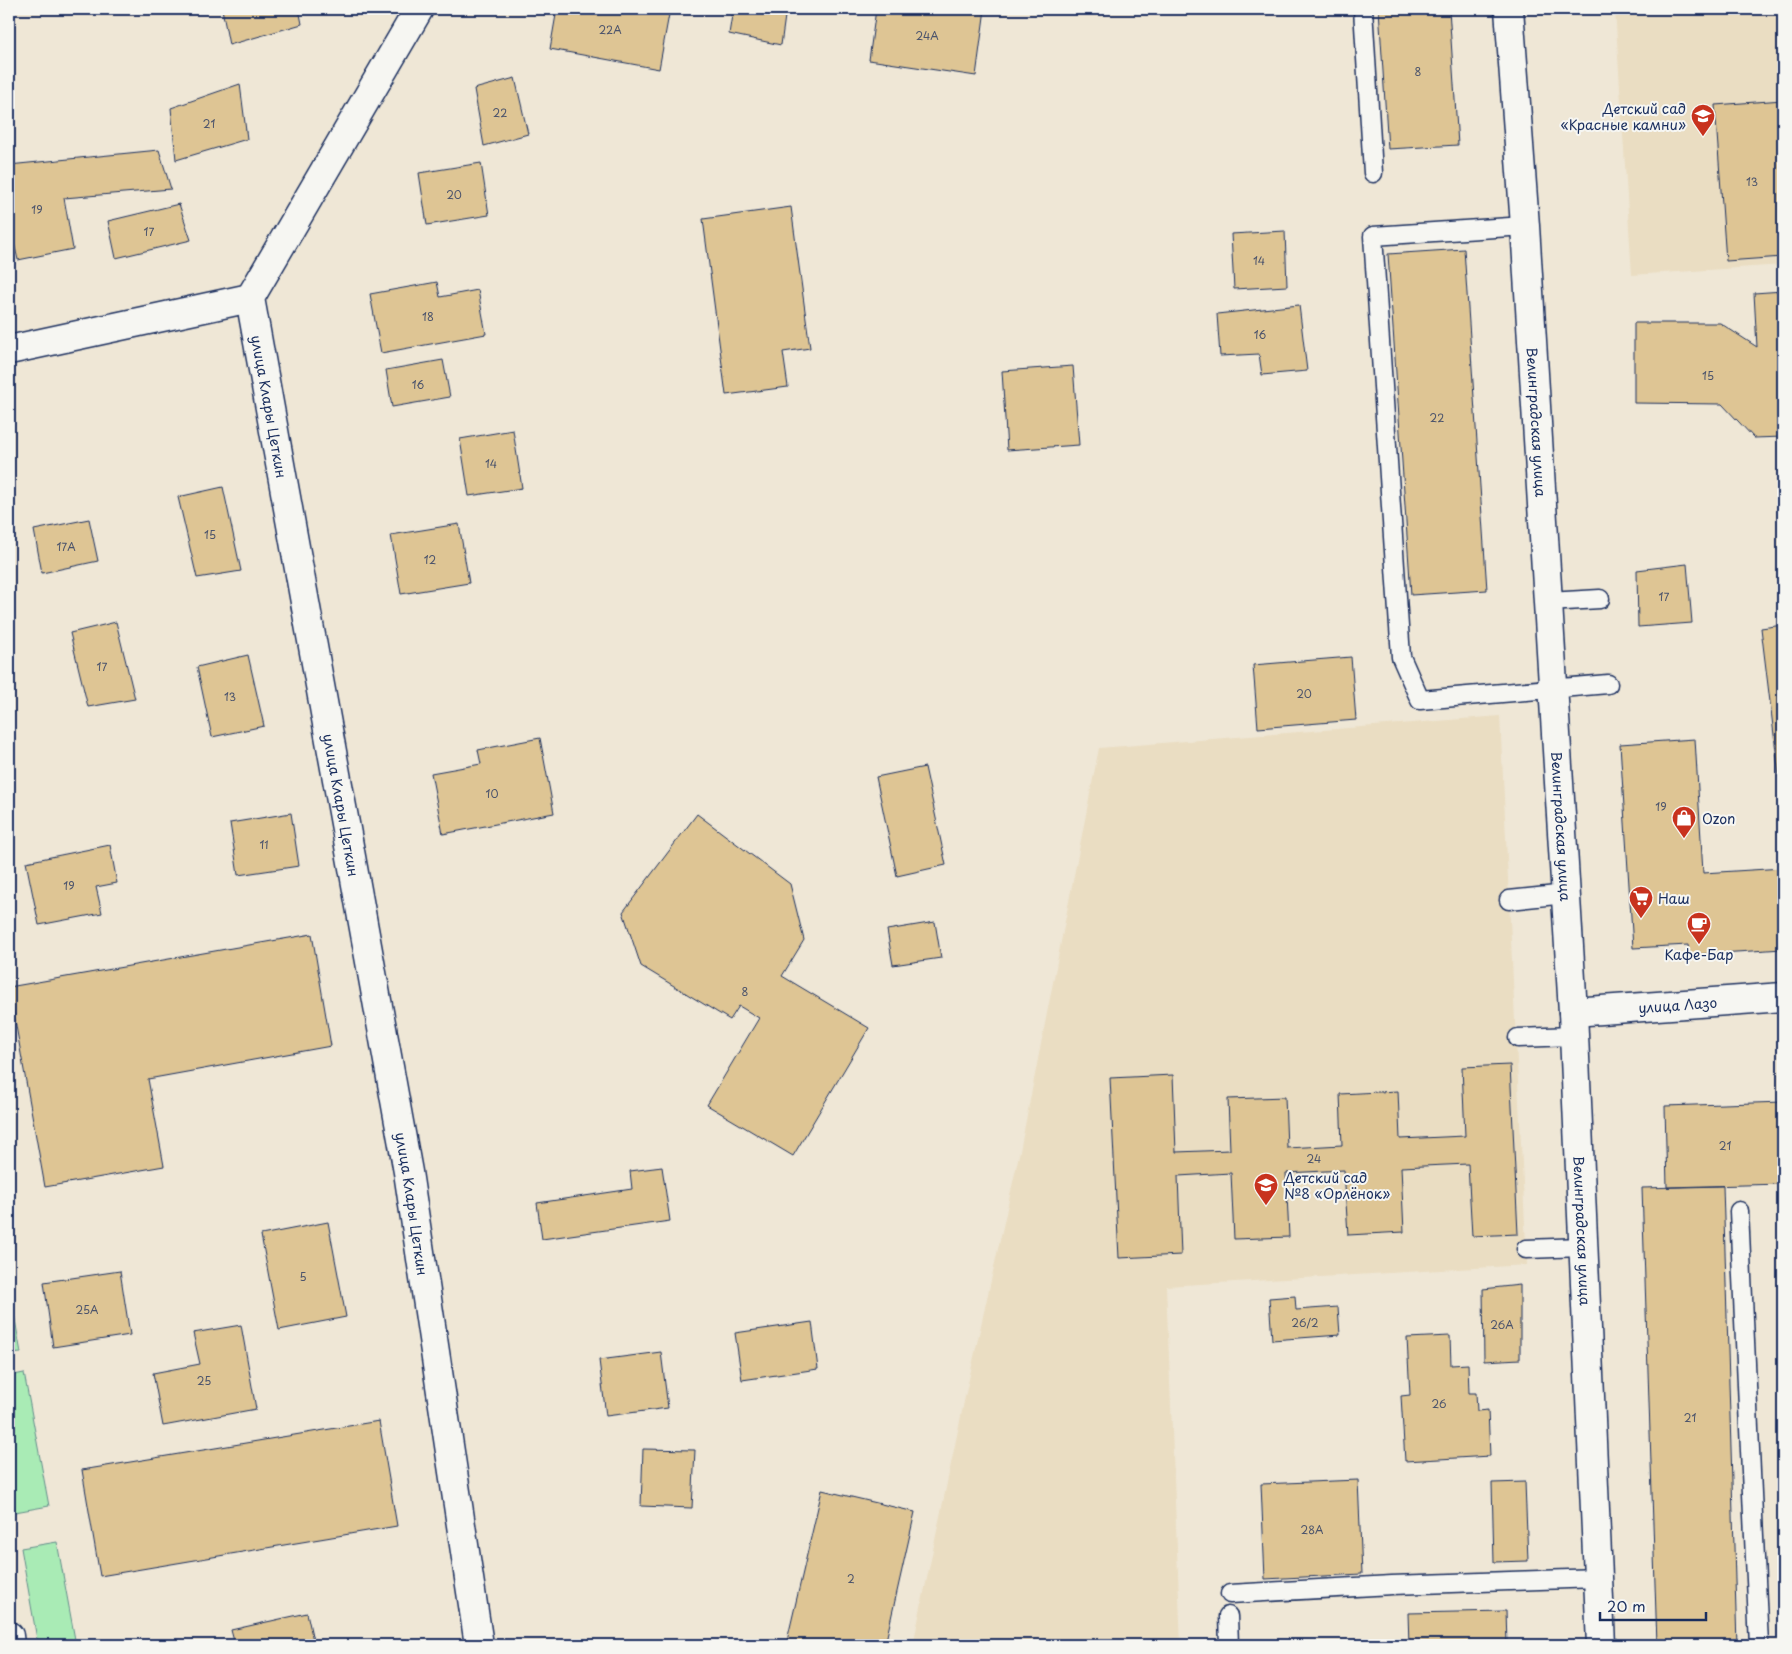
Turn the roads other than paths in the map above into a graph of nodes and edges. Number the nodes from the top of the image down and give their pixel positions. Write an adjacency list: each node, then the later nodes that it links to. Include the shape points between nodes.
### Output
1 (419, 9): 6 (street)
2 (1362, 9): 4 (lane)
3 (1509, 9): 5 (street, Велинградская улица)
4 (1373, 173)
5 (1525, 226): 9 (street, Велинградская улица); 11 (lane, via 1373,236 1401,658 1420,700)
6 (250, 298): 7 (street); 25 (street, улица Клары Цеткин, via 408,1172)
7 (9, 350)
8 (1600, 599): 9 (lane)
9 (1548, 602): 11 (street, Велинградская улица)
10 (1608, 684): 11 (lane)
11 (1553, 688): 12 (street, Велинградская улица)
12 (1566, 894): 13 (lane); 15 (street, Велинградская улица)
13 (1509, 900)
14 (1783, 997): 15 (street, улица Лазо)
15 (1573, 1024): 16 (lane); 18 (street, Велинградская улица)
16 (1518, 1038)
17 (1739, 1211): 28 (lane)
18 (1583, 1247): 19 (lane); 20 (street, Велинградская улица)
19 (1526, 1250)
20 (1598, 1578): 21 (lane); 27 (street, Велинградская улица)
21 (1230, 1594)
22 (1228, 1616): 26 (lane)
23 (9, 1636): 24 (street)
24 (10, 1645)
25 (479, 1645)
26 (1229, 1645)
27 (1601, 1645)
28 (1759, 1645)

